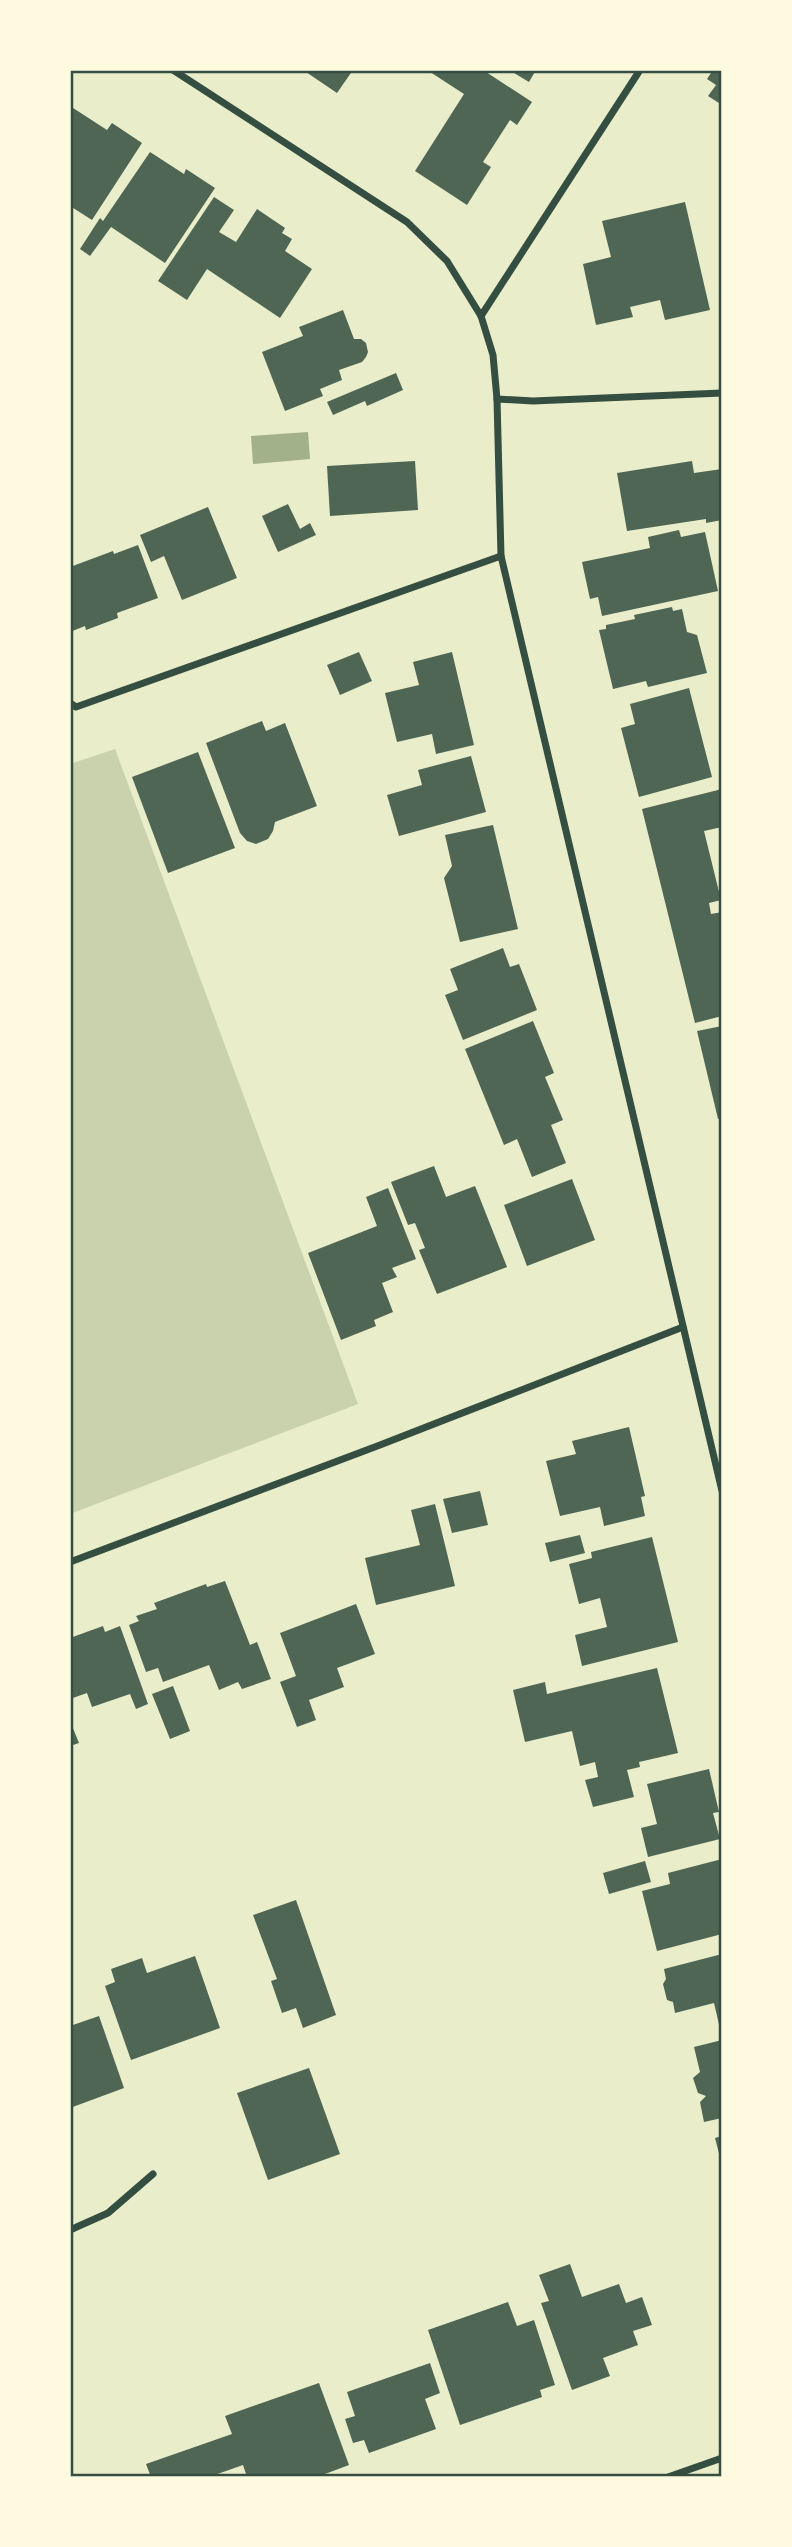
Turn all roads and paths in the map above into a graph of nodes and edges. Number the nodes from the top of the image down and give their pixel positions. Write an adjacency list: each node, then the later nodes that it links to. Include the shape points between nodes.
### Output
1 (173, 70): 3 (street, via 407,222 447,261)
2 (640, 70): 3 (street)
3 (481, 316): 5 (street, via 493,355)
4 (722, 393): 5 (street)
5 (497, 399): 6 (street)
6 (501, 556): 7 (street, via 76,707); 8 (street)
7 (70, 703)
8 (682, 1326): 9 (street); 10 (street)
9 (722, 1491)
10 (70, 1562)
11 (153, 2174): 12 (street, via 108,2213)
12 (70, 2230)
13 (722, 2459): 14 (street)
14 (668, 2477)

